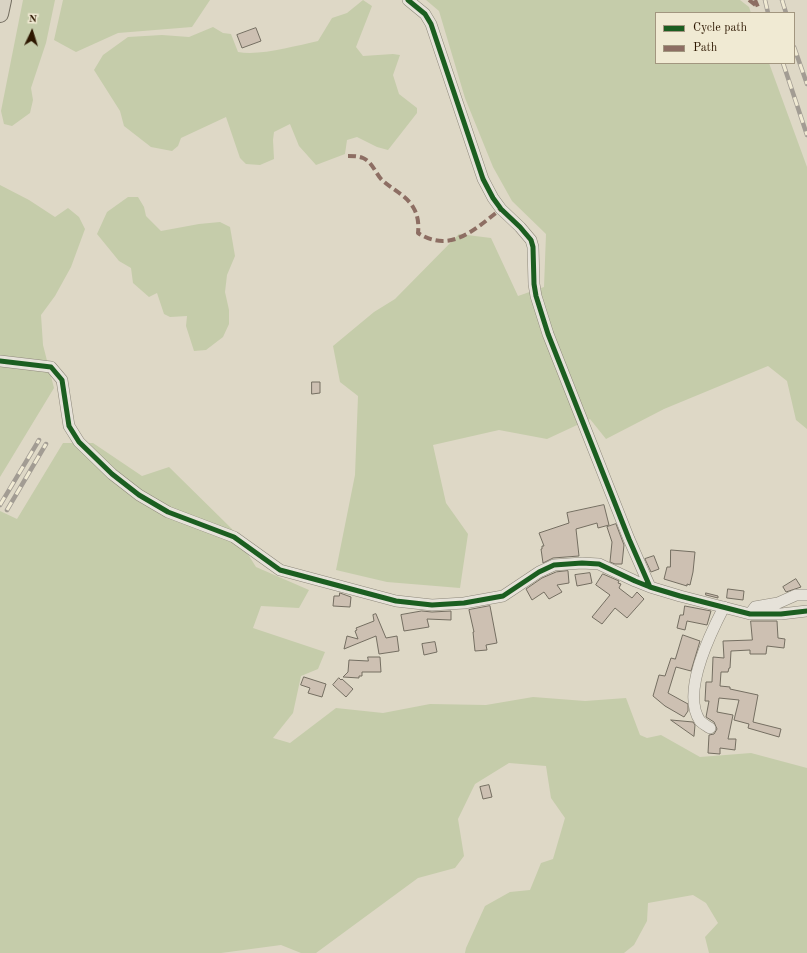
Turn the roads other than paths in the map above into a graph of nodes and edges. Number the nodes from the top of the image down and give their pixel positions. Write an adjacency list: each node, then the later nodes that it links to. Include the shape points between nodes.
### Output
1 (3, 0): 3 (highway)
2 (408, 0): 5 (street, via 431,24 483,179 501,209 531,240 536,296 548,334)
3 (0, 14)
4 (0, 361): 5 (street, via 51,367 62,380 69,426 79,442 112,474 139,495 168,512 234,537 280,570 396,600 432,605 464,603 503,596 539,572 554,566 582,563 599,564)
5 (650, 587): 7 (street)
6 (807, 595): 9 (street, via 796,595 778,603 755,607)
7 (724, 608): 9 (street); 10 (street, via 706,646 694,688 696,712 701,722)
8 (807, 611): 9 (street)
9 (750, 614)
10 (710, 728)

